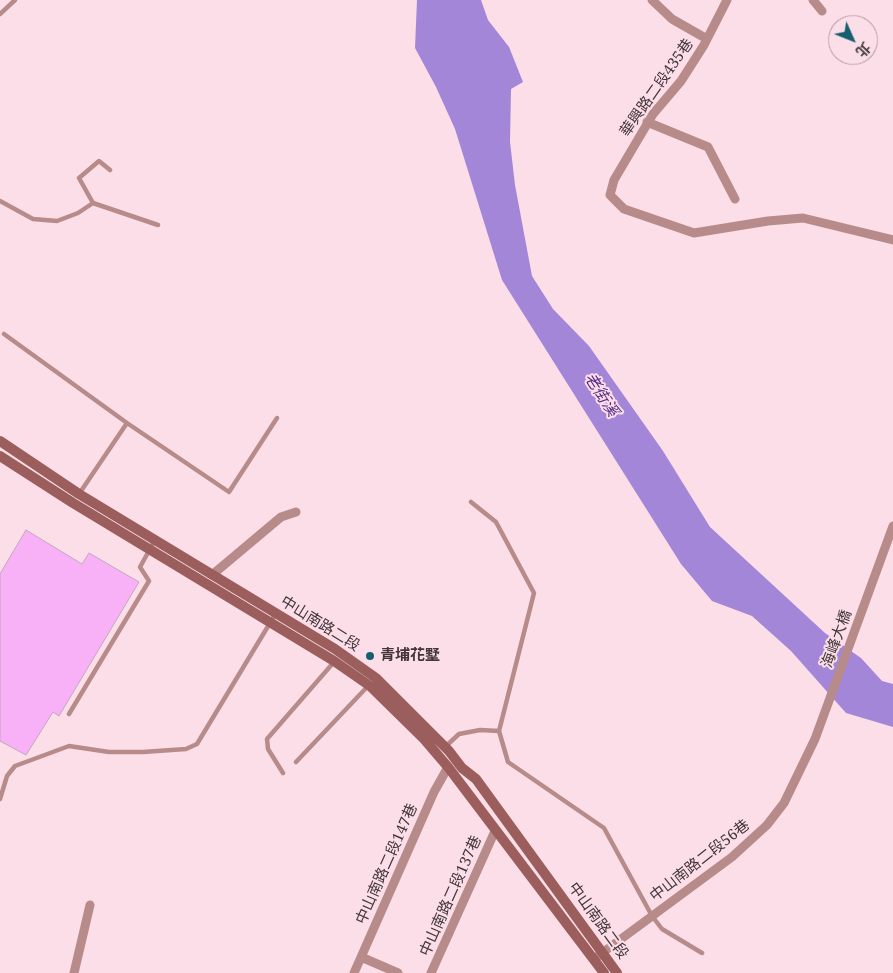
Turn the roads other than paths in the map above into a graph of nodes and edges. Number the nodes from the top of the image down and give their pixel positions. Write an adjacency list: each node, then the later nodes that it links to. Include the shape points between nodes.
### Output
1 (15, 0): 6 (lane)
2 (652, 0): 7 (street, via 672,19)
3 (727, 0): 7 (street, 華興路二段435巷)
4 (813, 0): 5 (street)
5 (822, 11)
6 (0, 14)
7 (707, 39): 8 (street, 華興路二段435巷, via 681,81)
8 (648, 122): 10 (street, via 708,147); 14 (street, 華興路二段435巷, via 614,180 610,195 624,209 694,233 768,220 803,218)
9 (110, 170): 12 (lane, via 99,161 79,178)
10 (735, 199)
11 (0, 201): 12 (lane, via 33,219 57,221)
12 (92, 203): 13 (lane)
13 (158, 224)
14 (893, 240)
15 (4, 334): 17 (lane)
16 (277, 418): 17 (lane, via 229,492)
17 (127, 423): 20 (lane)
18 (0, 441): 20 (main road, 中山南路二段)
19 (0, 456): 24 (main road, 中山南路二段)
20 (79, 494): 24 (main road, 中山南路二段)
21 (471, 502): 31 (lane, via 496,522 534,593)
22 (296, 512): 25 (street, via 281,517)
23 (893, 526): 32 (street, 海峰大橋)
24 (152, 545): 25 (main road, 中山南路二段); 27 (main road, 中山南路二段); 30 (lane, via 140,567 149,581)
25 (212, 575): 26 (main road, 中山南路二段)
26 (276, 613): 27 (lane); 29 (main road, 中山南路二段)
27 (270, 623): 28 (main road, 中山南路二段); 37 (lane, via 197,744 186,749 143,752 109,752 69,746 15,766 7,776)
28 (334, 661): 29 (main road, 中山南路二段); 36 (lane, via 268,738 268,749)
29 (372, 682): 33 (main road, 中山南路二段); 34 (lane); 35 (main road, 中山南路二段)
30 (69, 714)
31 (500, 731): 33 (lane, via 459,734); 40 (lane, via 508,762 604,828)
32 (815, 739): 40 (street, 中山南路二段56巷, via 784,803 767,825 732,857)
33 (445, 747): 43 (main road, 中山南路二段, via 476,779)
34 (296, 762)
35 (448, 767): 38 (main road, 中山南路二段); 42 (street, 中山南路二段147巷)
36 (283, 772)
37 (0, 799)
38 (495, 831): 43 (main road, 中山南路二段); 48 (street, 中山南路二段137巷)
39 (90, 905): 45 (street)
40 (652, 916): 41 (lane, via 662,928); 43 (street, 中山南路二段56巷)
41 (702, 953)
42 (362, 957): 46 (street, 中山南路二段147巷); 47 (street)
43 (601, 957): 44 (main road, 中山南路二段); 49 (main road, 中山南路二段)
44 (603, 972)
45 (74, 973)
46 (354, 973)
47 (398, 973)
48 (431, 973)
49 (617, 973)

